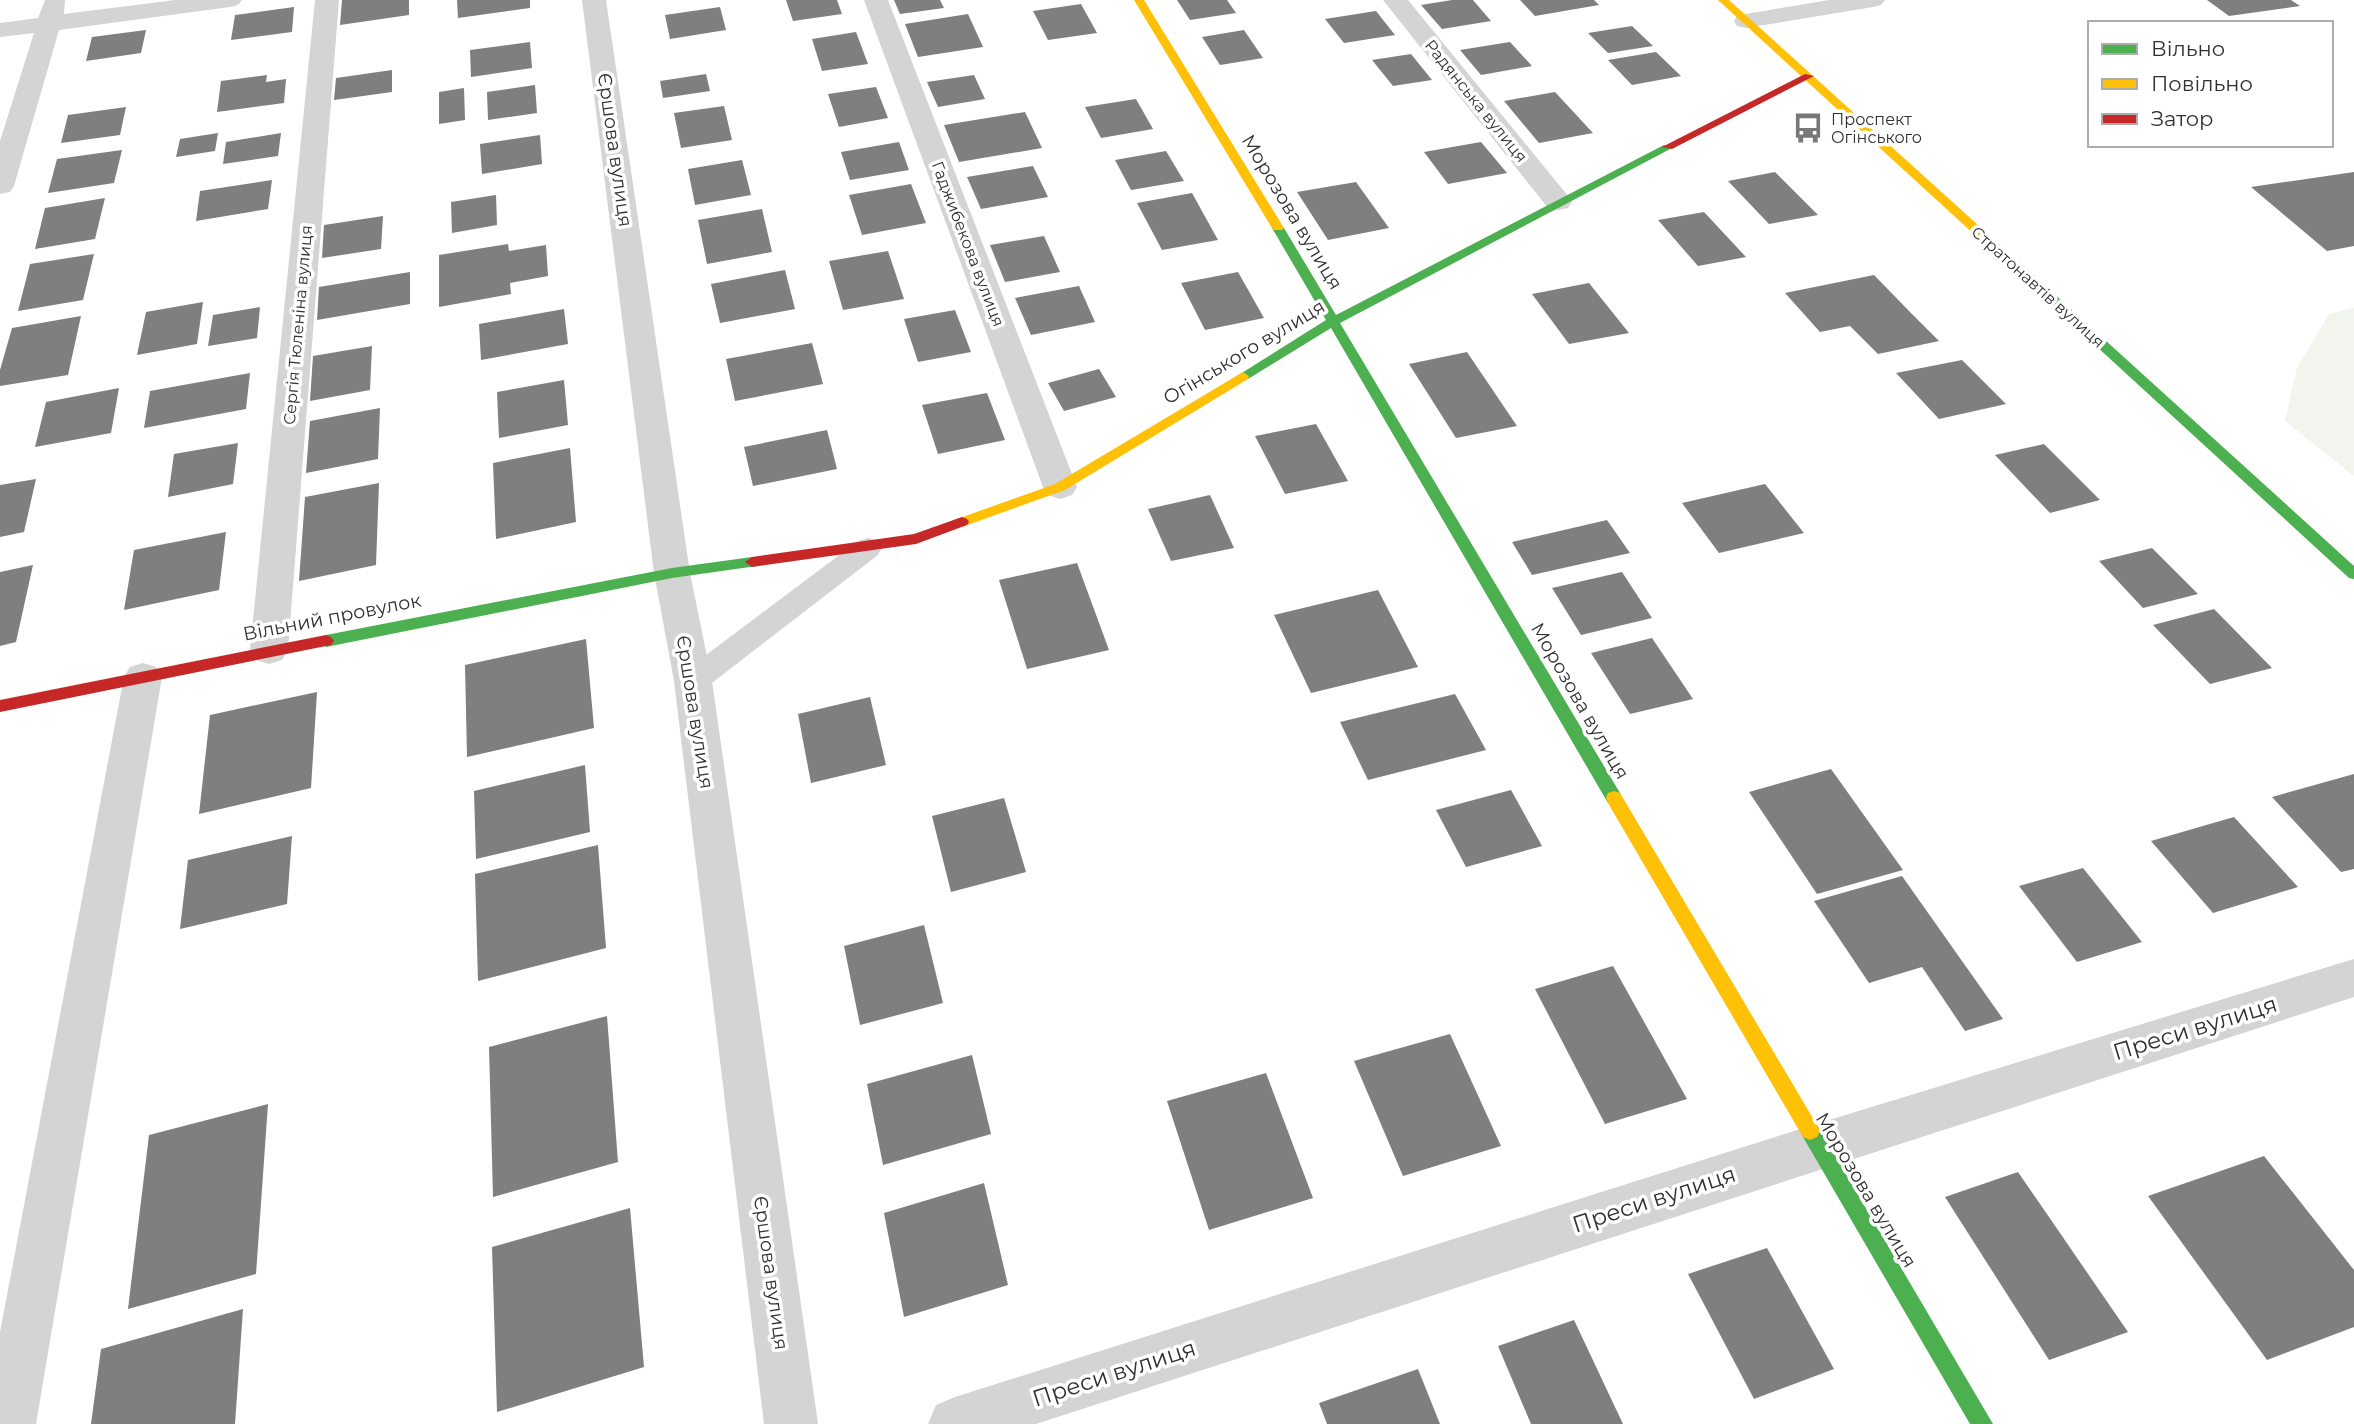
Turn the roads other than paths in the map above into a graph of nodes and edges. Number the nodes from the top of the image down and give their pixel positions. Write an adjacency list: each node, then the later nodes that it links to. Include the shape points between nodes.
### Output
1 (230, 0): 9 (street)
2 (327, 0): 20 (street, Сергія Тюленіна вулиця)
3 (594, 0): 18 (street, Єршова вулиця)
4 (876, 0): 16 (street, Гаджибекова вулиця)
5 (1139, 0): 15 (street, Морозова вулиця)
6 (1395, 0): 14 (street, Радянська вулиця)
7 (1723, 0): 10 (street, Стратонавтів вулиця)
8 (1873, 0): 10 (street)
9 (52, 12): 11 (street); 13 (street)
10 (1746, 21): 12 (street, Стратонавтів вулиця)
11 (0, 30)
12 (1808, 76): 14 (street, Огінського вулиця); 19 (street, Стратонавтів вулиця)
13 (1, 181)
14 (1558, 202): 15 (street, Огінського вулиця)
15 (1334, 321): 16 (street, Огінського вулиця); 25 (street, Морозова вулиця)
16 (1060, 488): 17 (street, Огінського вулиця, via 916,539)
17 (868, 548): 18 (street, Огінського вулиця); 22 (lane)
18 (672, 573): 20 (street, Вільний провулок); 22 (street, Єршова вулиця)
19 (2354, 573)
20 (269, 650): 21 (street, Вільний провулок)
21 (143, 677): 23 (street, Вільний провулок); 26 (street)
22 (693, 681): 27 (street, Єршова вулиця)
23 (0, 706)
24 (2354, 978): 25 (street, Преси вулиця)
25 (1816, 1147): 28 (street, Преси вулиця); 29 (street, Морозова вулиця)
26 (9, 1424)
27 (791, 1424)
28 (955, 1424)
29 (1982, 1424)

